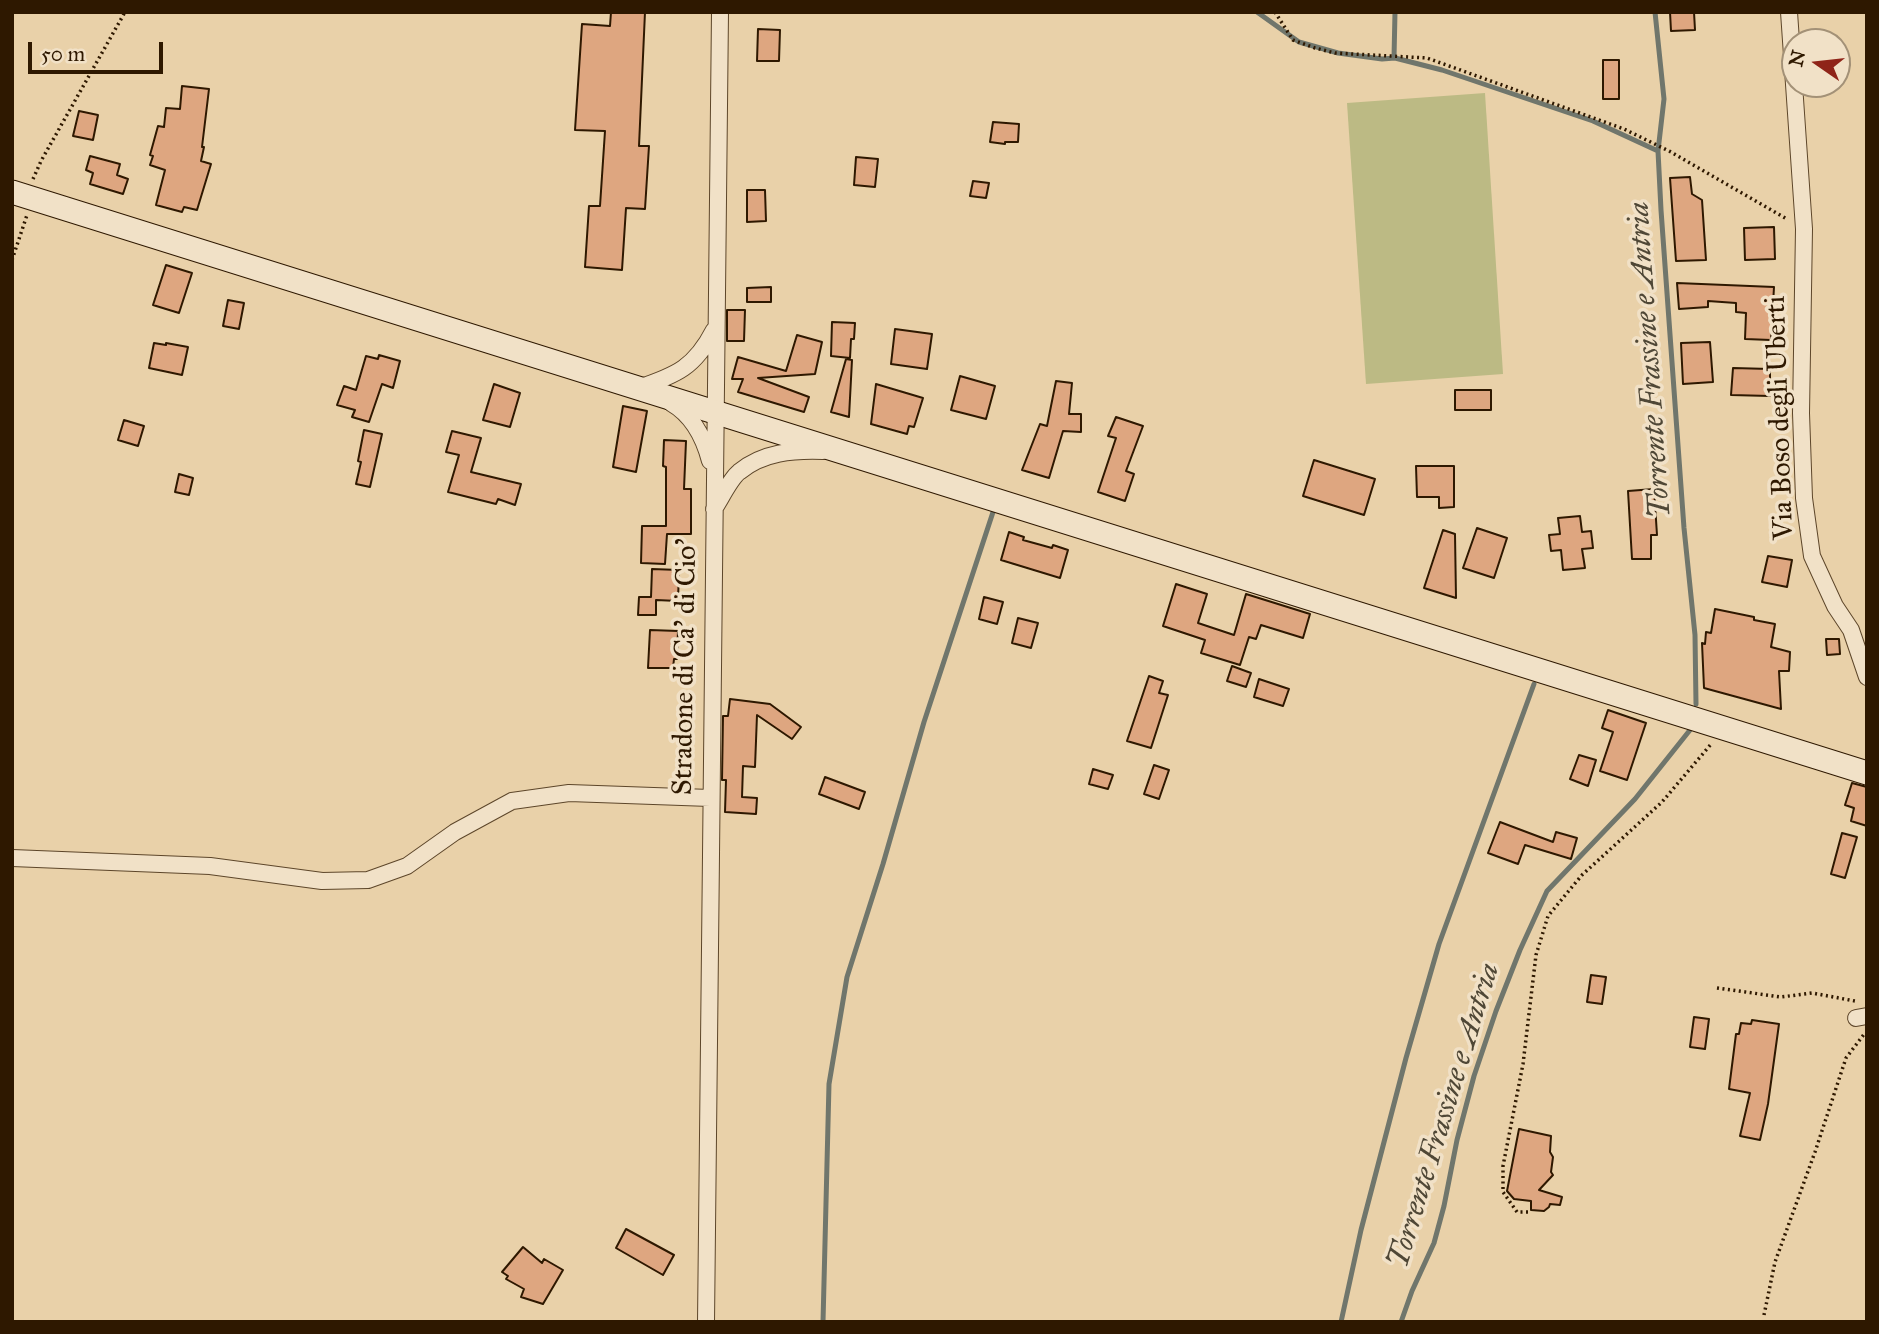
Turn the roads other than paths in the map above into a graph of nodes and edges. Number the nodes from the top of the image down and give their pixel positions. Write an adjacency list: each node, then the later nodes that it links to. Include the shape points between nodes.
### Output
1 (720, 12): 4 (street, Stradone di Ca' di Cio')
2 (1789, 12): 10 (street, Via Boso degli Uberti, via 1804,229 1804,498 1812,556 1851,630)
3 (23, 195): 5 (street)
4 (716, 324): 5 (street, via 705,348 684,369); 6 (street, Stradone di Ca' di Cio')
5 (646, 391): 6 (street); 8 (street, via 682,409 703,439)
6 (715, 412): 7 (street); 8 (street, Stradone di Ca' di Cio')
7 (843, 452): 9 (street, via 769,454 737,473); 11 (street)
8 (714, 481): 9 (street, Stradone di Ca' di Cio')
9 (714, 509): 12 (street, Stradone di Ca' di Cio')
10 (1867, 677)
11 (1867, 774)
12 (710, 798): 13 (street, via 569,793 512,801 455,832 407,866 368,880 322,881 210,866); 14 (street, Stradone di Ca' di Cio')
13 (12, 858)
14 (706, 1322)

